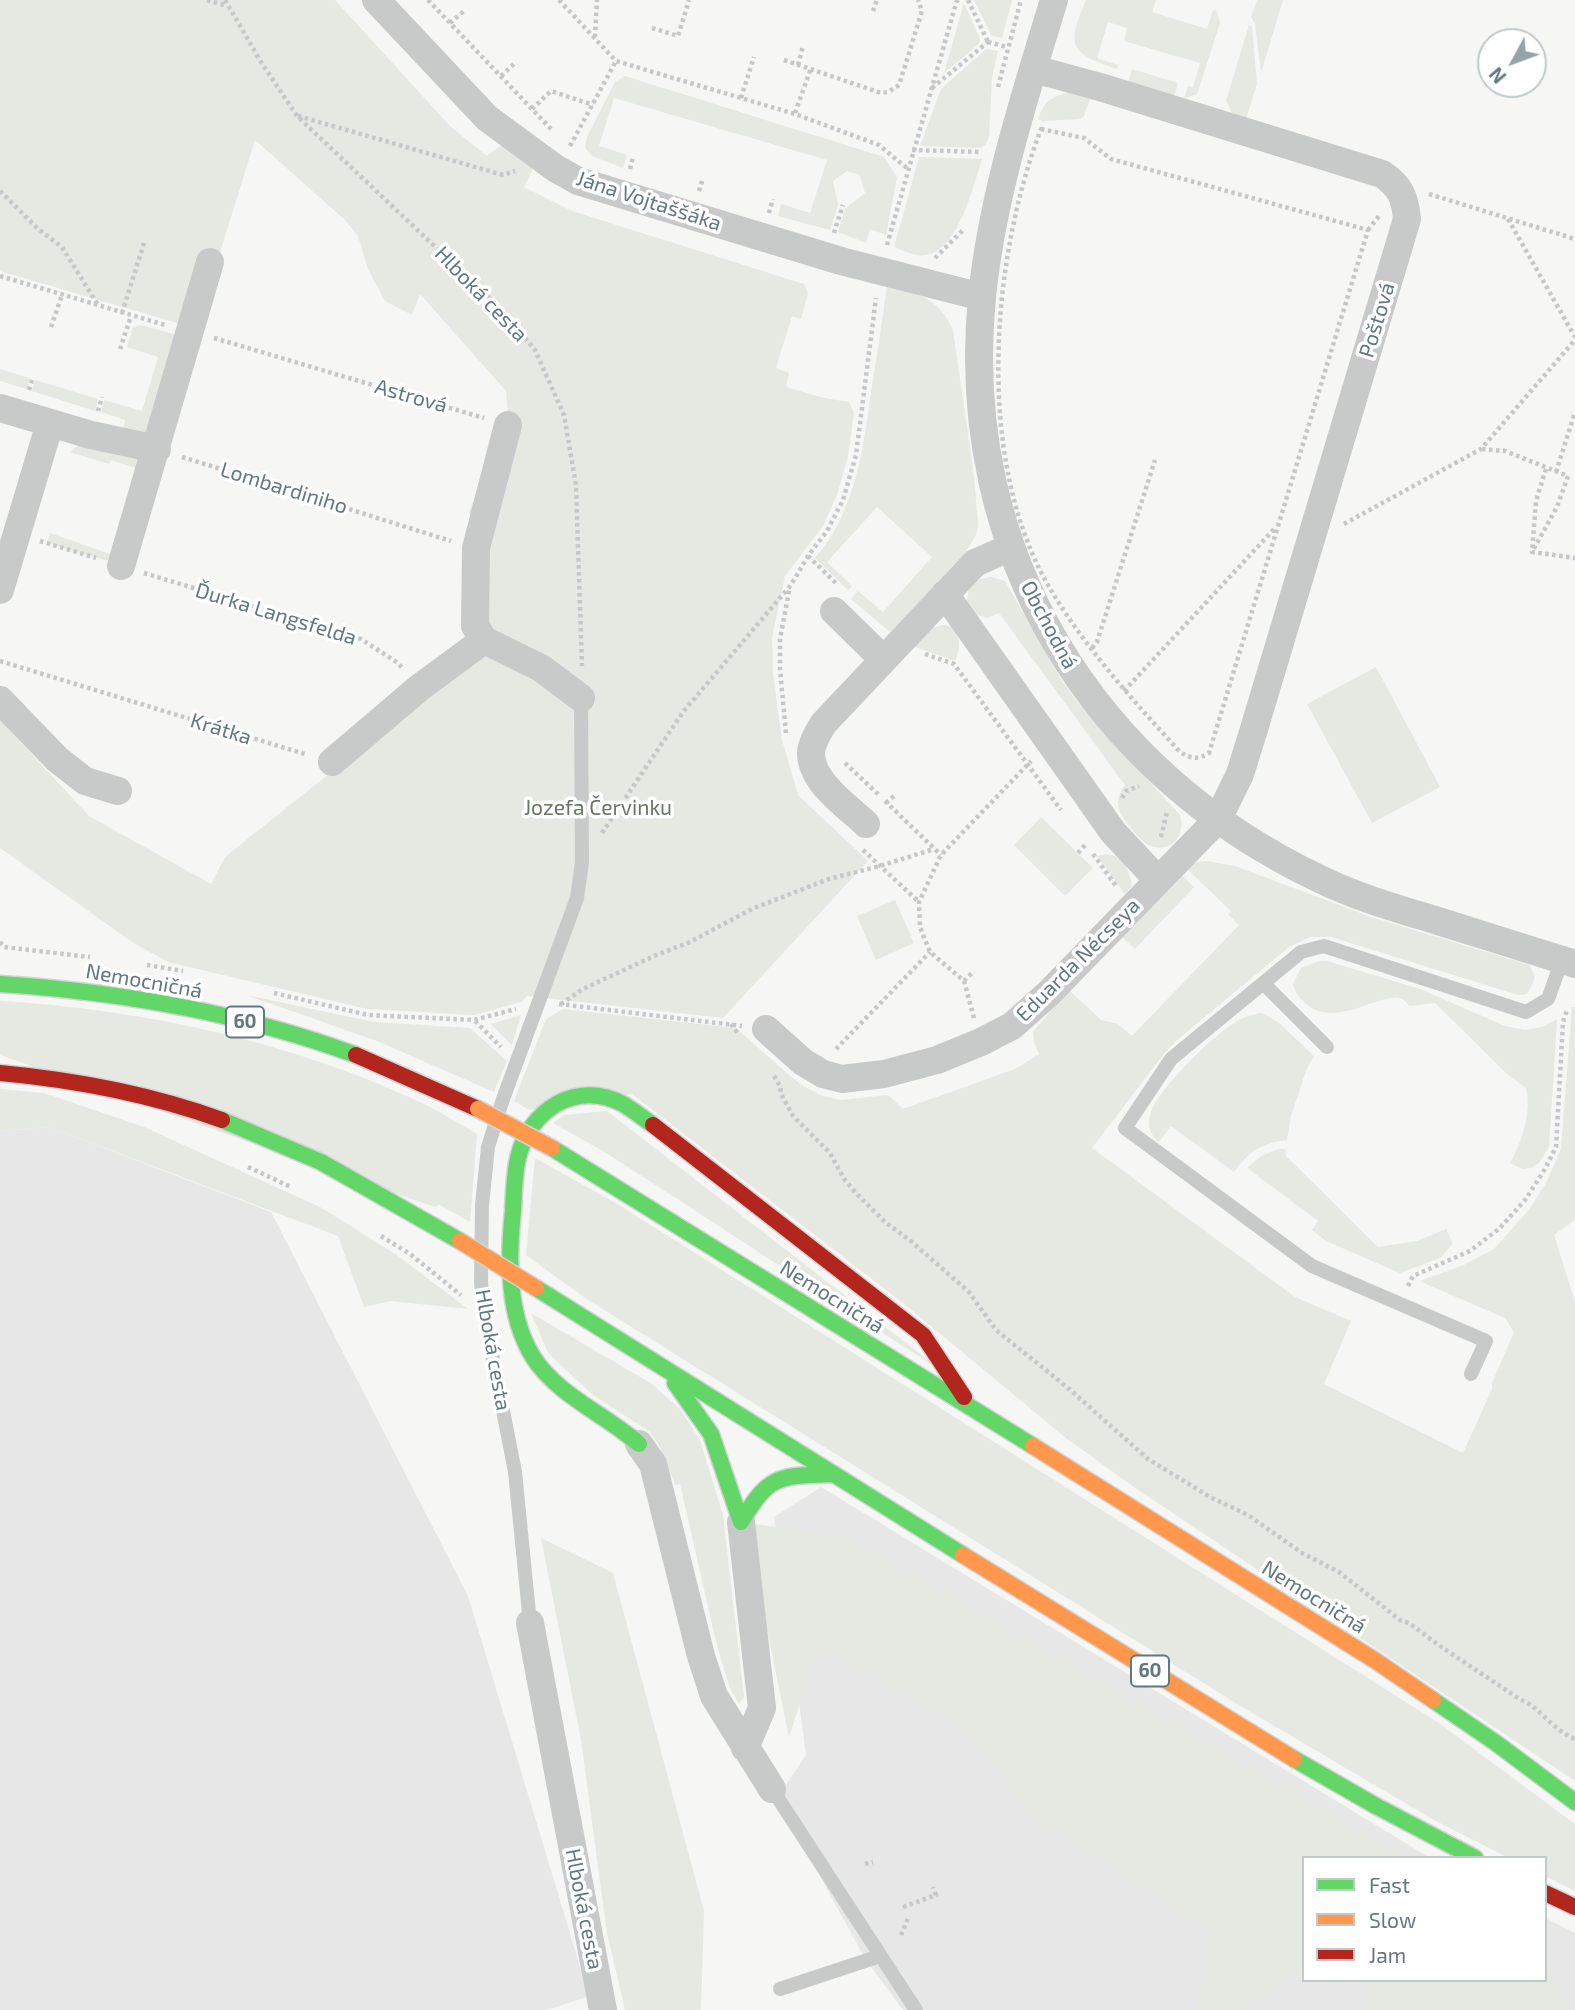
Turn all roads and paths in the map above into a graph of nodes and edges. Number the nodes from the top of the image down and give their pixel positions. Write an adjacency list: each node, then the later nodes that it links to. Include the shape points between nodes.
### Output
1 (207, 0): 13 (path)
2 (225, 0): 13 (path, Hlboká cesta)
3 (376, 0): 38 (street, Jána Vojtaššáka, via 487,118)
4 (428, 0): 16 (path)
5 (559, 0): 18 (path)
6 (689, 0): 17 (path, via 678,36)
7 (877, 0): 15 (path)
8 (918, 0): 27 (path, via 922,11 899,85 892,90 881,93)
9 (957, 0): 30 (path)
10 (968, 0): 19 (path)
11 (1054, 0): 28 (street, Obchodná)
12 (596, 1): 18 (path)
13 (228, 6): 35 (path, Hlboká cesta)
14 (464, 11): 16 (path)
15 (873, 11)
16 (450, 23): 29 (path)
17 (652, 27)
18 (594, 37): 24 (path)
19 (988, 42): 21 (path); 30 (path)
20 (803, 47): 26 (path)
21 (1007, 47)
22 (754, 57): 31 (path)
23 (784, 60): 26 (path)
24 (616, 61): 31 (path); 32 (path)
25 (513, 64): 29 (path)
26 (798, 65): 27 (path)
27 (810, 68): 34 (path)
28 (1034, 69): 45 (street, via 1382,174); 57 (street, Obchodná, via 990,236)
29 (501, 76): 33 (path)
30 (932, 88): 36 (path)
31 (741, 98): 34 (path)
32 (593, 105): 33 (path, via 551,91); 38 (path)
33 (532, 109): 38 (path)
34 (794, 114): 40 (path, via 880,145)
35 (297, 116): 38 (path, via 503,175); 92 (path, Hlboká cesta, via 504,312 535,350 564,415 576,485)
36 (912, 150): 37 (path); 40 (path)
37 (990, 153)
38 (568, 157): 54 (street, Jána Vojtaššáka, via 578,180)
39 (633, 157): 41 (path, via 629,173)
40 (908, 169): 54 (path)
41 (619, 170)
42 (703, 178): 44 (path)
43 (0, 191): 58 (path, via 62,247)
44 (698, 195)
45 (1405, 198): 48 (path, via 1424,193); 101 (street, Poštová, via 1407,219 1301,572 1240,774)
46 (843, 205): 49 (path)
47 (968, 217): 52 (path, via 964,230 937,258)
48 (1508, 219): 50 (path); 63 (path)
49 (833, 237)
50 (1575, 239)
51 (145, 240): 59 (path)
52 (927, 260)
53 (210, 261): 62 (street)
54 (881, 271): 57 (street, Jána Vojtaššáka); 80 (path, via 856,455 843,500)
55 (0, 276): 56 (path, Astrová)
56 (62, 295): 58 (path, Astrová); 61 (path)
57 (982, 297): 77 (street, Obchodná, via 979,386 996,498)
58 (98, 306): 59 (path, Astrová)
59 (122, 313): 60 (path, Astrová)
60 (131, 316): 62 (path, Astrová); 64 (path)
61 (51, 327)
62 (179, 328): 68 (path, Astrová); 69 (street)
63 (1575, 338): 70 (path)
64 (120, 349)
65 (0, 408): 67 (street)
66 (1575, 412): 73 (path)
67 (50, 423): 69 (street); 76 (street)
68 (508, 425): 78 (street)
69 (157, 449): 78 (path, Lombardiniho); 82 (street)
70 (1481, 449): 72 (path, via 1505,451); 75 (path)
71 (1155, 460): 87 (path)
72 (1546, 469): 73 (path); 79 (path, via 1536,500)
73 (1556, 472): 79 (path, via 1567,476 1557,507)
74 (1279, 524): 87 (path, via 1368,230 1111,159 1084,138 1041,128 1007,256 999,388 1009,475 1019,514 1047,583); 91 (path); 94 (path, via 1209,753)
75 (1340, 526)
76 (16, 535): 82 (path, Ďurka Langsfelda); 83 (street)
77 (1011, 547): 84 (street, via 975,564); 101 (street, Obchodná, via 1044,623 1100,709 1161,773)
78 (475, 548): 86 (street, via 475,626)
79 (1532, 552): 81 (path)
80 (808, 556): 85 (path); 108 (path, via 791,585 683,712)
81 (1575, 558)
82 (121, 566): 90 (path, Ďurka Langsfelda, via 361,639 398,663)
83 (0, 590)
84 (945, 594): 88 (street); 102 (street, Eduarda Nécseya)
85 (837, 599): 88 (street)
86 (484, 640): 90 (street); 92 (street, via 541,668)
87 (1091, 649): 91 (path)
88 (890, 652): 96 (path, via 954,664); 103 (street, via 824,723 811,753 819,779)
89 (0, 661): 95 (path, Krátka)
90 (419, 688): 95 (street)
91 (1124, 691): 94 (path, via 1180,752)
92 (581, 698): 108 (lane, Hlboká cesta)
93 (0, 700): 99 (street, via 85,781)
94 (1200, 759): 97 (path)
95 (332, 762)
96 (1026, 764): 100 (path); 112 (path, via 941,855 919,902 920,928)
97 (1197, 765)
98 (1144, 786): 102 (path, via 1126,791 1123,806)
99 (118, 792)
100 (1063, 814)
101 (1218, 819): 109 (street, Eduarda Nécseya); 114 (street, Obchodná, via 1288,862 1356,894)
102 (1104, 820): 109 (street, Eduarda Nécseya)
103 (866, 824)
104 (1078, 834): 105 (path)
105 (1086, 844): 107 (path); 110 (path)
106 (934, 849): 123 (path, via 829,879 754,908 583,989)
107 (1078, 853)
108 (582, 862): 122 (lane, Hlboká cesta, via 577,898)
109 (1157, 879): 110 (street, Eduarda Nécseya)
110 (1131, 907): 128 (street, Eduarda Nécseya, via 1012,1026)
111 (0, 942): 113 (path, via 4,947)
112 (930, 952): 118 (path); 133 (path, via 836,1048)
113 (103, 958)
114 (1568, 962): 120 (lane, via 1548,999 1526,1012 1324,946 1301,952)
115 (142, 964): 117 (path)
116 (974, 971): 118 (path)
117 (189, 973)
118 (964, 981): 128 (path)
119 (0, 984): 141 (main road, Nemocničná / 60, bridge, via 133,998 212,1014 290,1033 416,1079 552,1148)
120 (1264, 984): 129 (lane); 137 (lane, via 1171,1059 1125,1128 1312,1266)
121 (263, 990): 125 (path, via 368,1015)
122 (539, 1003): 123 (path); 125 (path); 130 (lane, Hlboká cesta)
123 (561, 1004): 126 (path)
124 (1569, 1006): 137 (path, via 1563,1022 1556,1147 1545,1169 1500,1228 1470,1251 1413,1276)
125 (474, 1020): 130 (path)
126 (731, 1024): 127 (path); 127 (path)
127 (753, 1033): 133 (street)
128 (981, 1042): 133 (street, Eduarda Nécseya, via 884,1074 842,1079)
129 (1327, 1047)
130 (516, 1063): 138 (lane, Hlboká cesta, via 488,1147 482,1205)
131 (766, 1068): 146 (path, via 776,1077 793,1116 830,1153 856,1193 969,1292 996,1330 1148,1459 1339,1572 1400,1620 1530,1703 1561,1733)
132 (0, 1073): 139 (main road, 60, bridge, via 139,1093 246,1128 321,1162 460,1241)
133 (822, 1074)
134 (238, 1163): 135 (path)
135 (300, 1191)
136 (379, 1234): 138 (path)
137 (1400, 1304): 140 (lane, via 1486,1340)
138 (484, 1313): 145 (lane, Hlboká cesta, via 516,1472)
139 (665, 1369): 143 (main road, 60); 144 (main road, via 710,1434)
140 (1472, 1374)
141 (971, 1408): 142 (main road, via 923,1335 676,1141 621,1102 585,1094 553,1104 534,1123 518,1157 509,1249 517,1321 533,1357 555,1383); 149 (main road, Nemocničná / 60, via 1376,1661)
142 (639, 1444): 147 (street, via 653,1464 714,1696)
143 (831, 1474): 144 (main road, via 771,1483); 150 (main road, 60, via 1296,1760)
144 (741, 1522): 147 (street, via 762,1708)
145 (530, 1623): 161 (street, Hlboká cesta)
146 (1575, 1739)
147 (746, 1748): 148 (street)
148 (772, 1789): 159 (lane)
149 (1575, 1802)
150 (1471, 1856)
151 (873, 1862): 152 (path)
152 (865, 1864)
153 (933, 1887): 155 (path, via 936,1895)
154 (1547, 1894): 156 (main road)
155 (904, 1907)
156 (1575, 1907)
157 (909, 1916): 158 (path)
158 (901, 1935)
159 (880, 1956): 160 (lane); 162 (lane)
160 (780, 1989)
161 (603, 2010)
162 (916, 2010)

